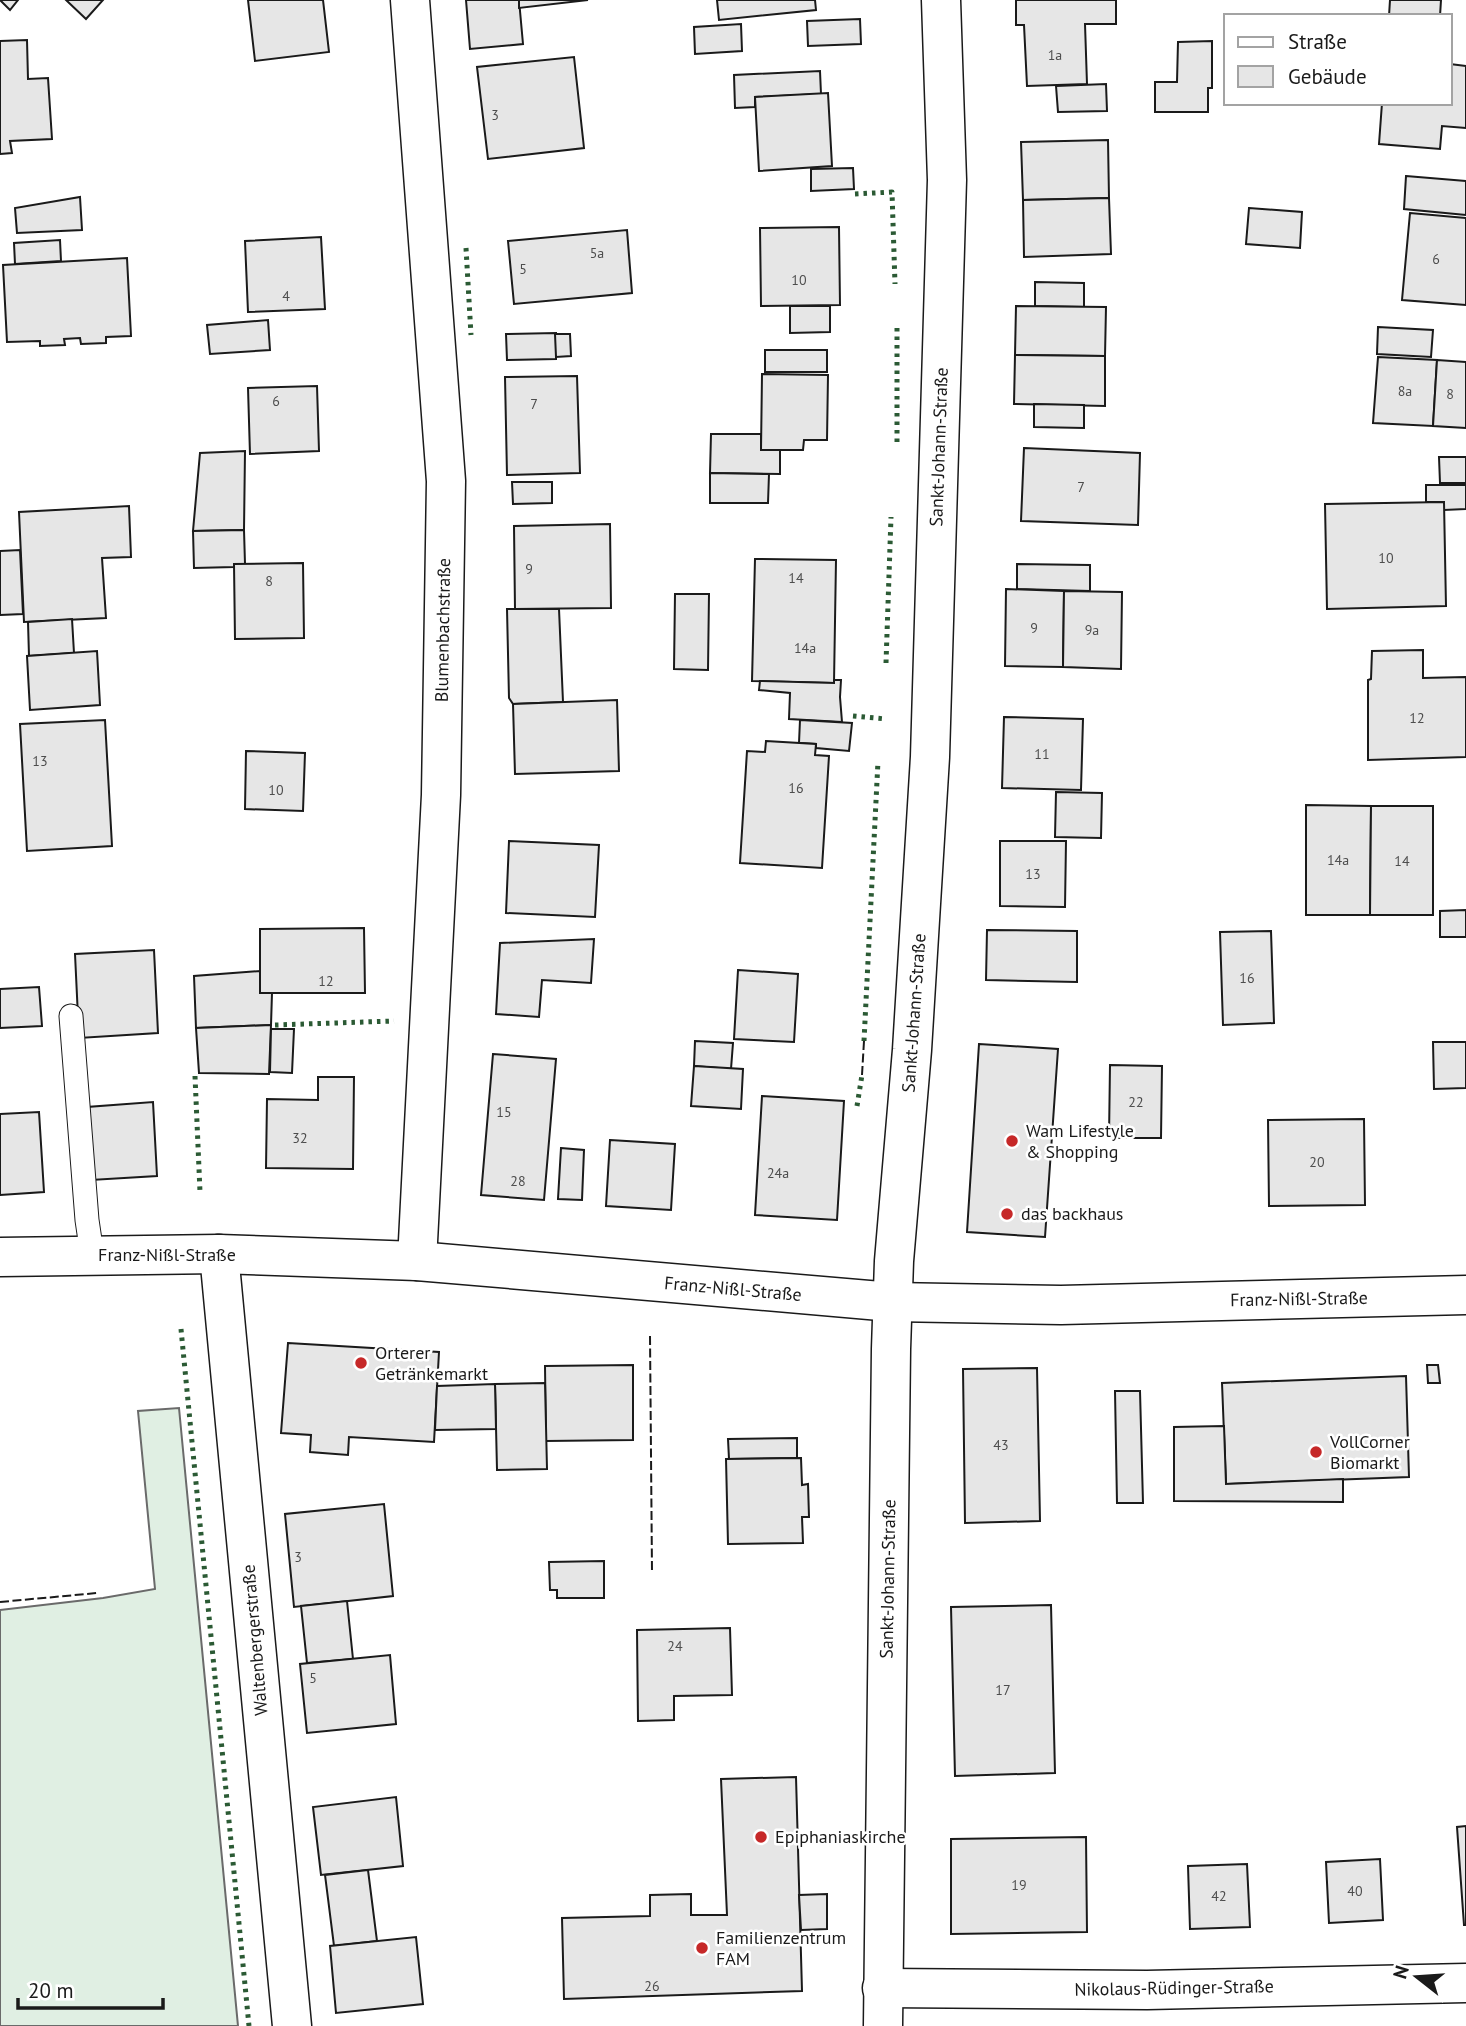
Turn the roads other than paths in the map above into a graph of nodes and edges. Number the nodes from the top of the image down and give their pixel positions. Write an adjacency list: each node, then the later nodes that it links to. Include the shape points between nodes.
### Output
1 (410, 0): 7 (street, Blumenbachstraße, via 446,481 441,796)
2 (941, 0): 9 (street, Sankt-Johann-Straße, via 947,180 930,757)
3 (71, 1016): 4 (lane)
4 (92, 1254): 5 (street, Franz-Nißl-Straße); 6 (street, Franz-Nißl-Straße)
5 (219, 1254): 7 (street, Franz-Nißl-Straße); 12 (street, Waltenbergerstraße)
6 (0, 1257)
7 (417, 1261): 9 (street, Franz-Nißl-Straße)
8 (1466, 1295): 9 (street, Franz-Nißl-Straße, via 1061,1305)
9 (892, 1302): 11 (street, Sankt-Johann-Straße)
10 (1466, 1983): 11 (street, Nikolaus-Rüdinger-Straße, via 1147,1990)
11 (882, 1989): 13 (street, Sankt-Johann-Straße)
12 (292, 2026)
13 (883, 2026)

